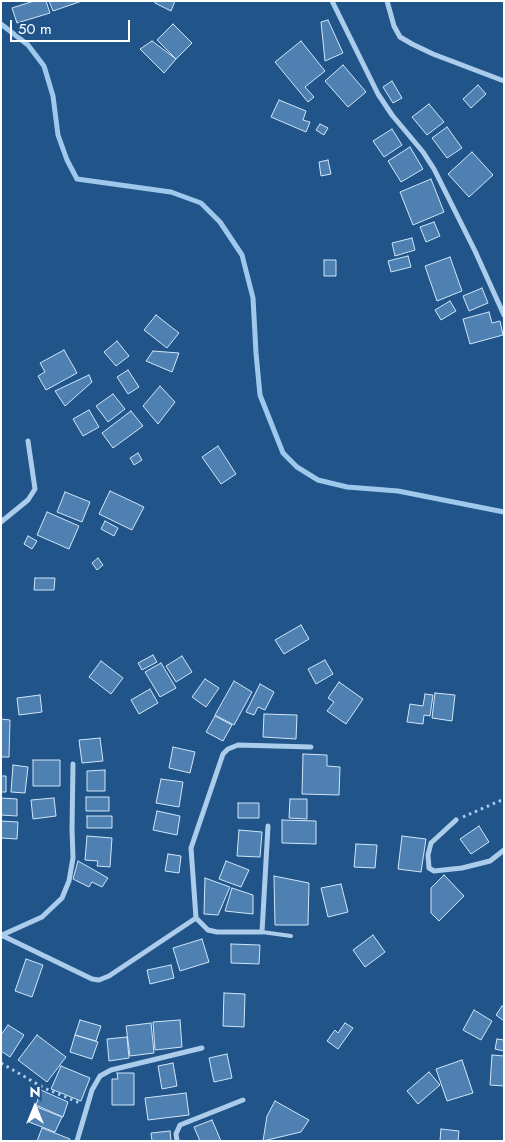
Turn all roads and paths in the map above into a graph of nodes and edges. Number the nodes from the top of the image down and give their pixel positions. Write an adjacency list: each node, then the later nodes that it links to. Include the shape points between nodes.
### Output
1 (332, 1): 4 (street, via 378,94 434,169)
2 (386, 1): 3 (street, via 400,37 433,54)
3 (504, 81)
4 (504, 315)
5 (28, 441): 6 (street, via 35,489 28,500)
6 (1, 522)
7 (311, 747): 13 (street, via 238,745 223,754 191,848)
8 (73, 764): 15 (street, via 73,858 62,898 42,917)
9 (504, 799): 10 (path)
10 (456, 820): 12 (street, via 431,843 428,854 430,868 462,868 490,861)
11 (268, 826): 14 (street)
12 (504, 850)
13 (196, 918): 14 (street, via 208,930 217,932); 15 (street, via 99,980)
14 (262, 932): 16 (lane)
15 (1, 935)
16 (291, 936)
17 (202, 1048): 20 (street, via 111,1070 100,1076)
18 (1, 1063): 20 (path, via 44,1088)
19 (244, 1100): 22 (street, via 180,1125)
20 (87, 1106): 21 (street)
21 (77, 1141)
22 (177, 1141)

